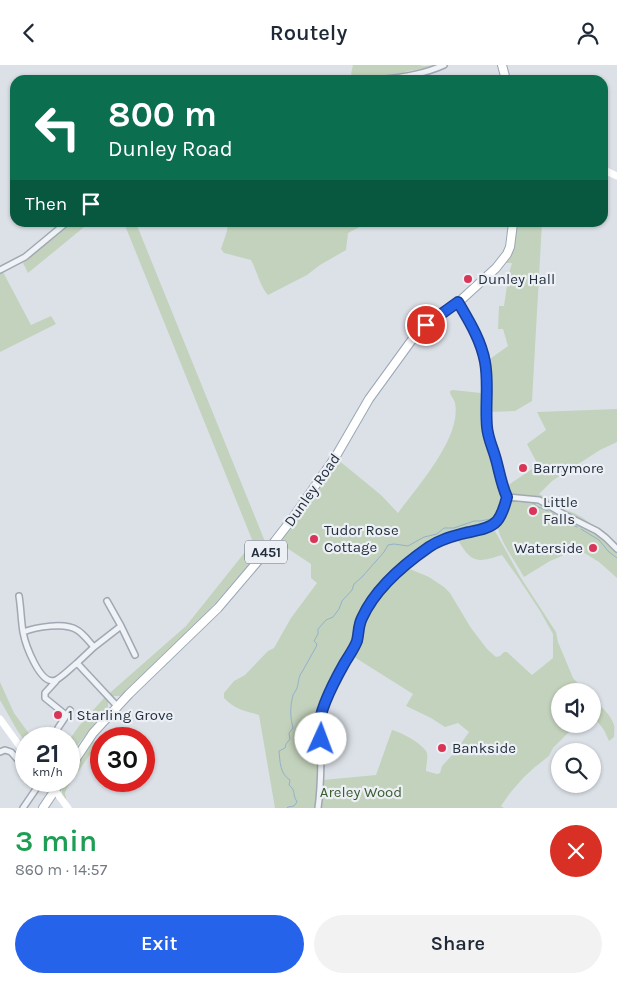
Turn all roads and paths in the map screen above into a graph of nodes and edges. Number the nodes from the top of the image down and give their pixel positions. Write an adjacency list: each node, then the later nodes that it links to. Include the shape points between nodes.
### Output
1 (444, 65): 2 (street)
2 (411, 75)
3 (61, 227): 5 (street, via 25,257)
4 (513, 227): 6 (main road, Dunley Road / A451, via 507,254)
5 (0, 270)
6 (458, 302): 7 (street, via 481,348 486,375 489,440); 17 (main road, Dunley Road / A451, via 414,337 369,399 314,488 261,558 218,608)
7 (507, 497): 8 (street, via 539,500 596,531); 32 (street, via 494,524 454,535 429,547 382,587 366,611 354,646 321,718)
8 (617, 549)
9 (19, 596): 12 (street)
10 (107, 601): 11 (street)
11 (121, 627): 13 (street); 14 (street)
12 (23, 632): 13 (street, via 34,628 67,627 77,630); 16 (street, via 38,669 45,679)
13 (94, 647): 15 (street)
14 (135, 655)
15 (77, 663): 16 (street); 17 (street)
16 (56, 681): 19 (street, via 44,698)
17 (117, 706): 24 (main road, Dunley Road / A451)
18 (70, 710): 19 (street)
19 (66, 715): 21 (street)
20 (0, 719): 22 (main road)
21 (59, 727)
22 (15, 740)
23 (0, 752): 25 (street, via 8,751)
24 (80, 752)
25 (15, 756)
26 (34, 792): 29 (street)
27 (54, 792): 30 (main road)
28 (56, 792): 31 (main road)
29 (23, 808)
30 (43, 808)
31 (68, 808)
32 (318, 808)

